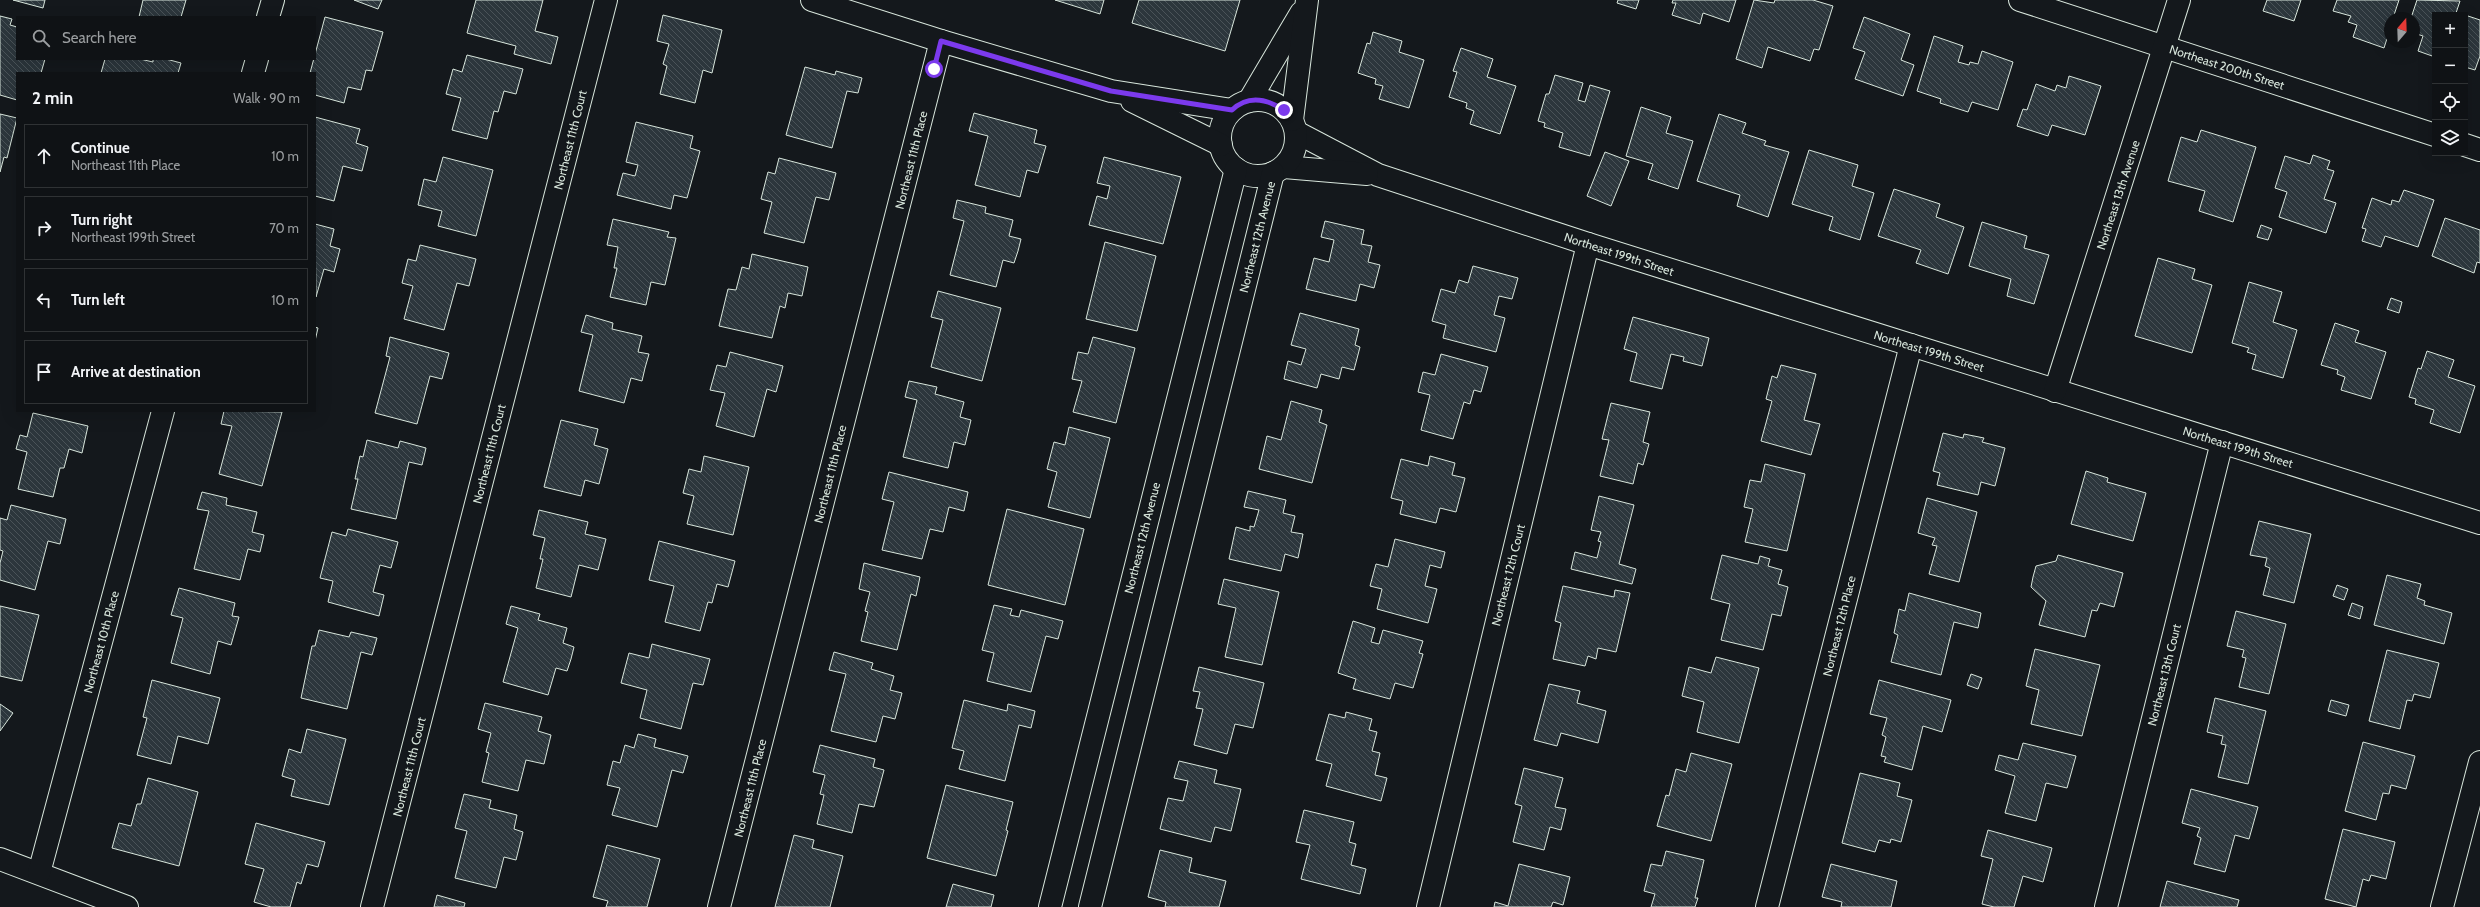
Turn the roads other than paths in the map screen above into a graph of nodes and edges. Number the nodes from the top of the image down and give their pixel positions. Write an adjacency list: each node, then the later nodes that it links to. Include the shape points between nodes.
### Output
1 (273, 0): 7 (street)
2 (606, 0): 32 (street, Northeast 11th Court)
3 (812, 0): 8 (street)
4 (2020, 0): 9 (street, Northeast 200th Street)
5 (2178, 0): 9 (street, Northeast 13th Avenue)
6 (1306, 2): 13 (street); 14 (street)
7 (268, 16)
8 (941, 41): 12 (street); 33 (street, Northeast 11th Place)
9 (2165, 47): 15 (street, Northeast 200th Street); 24 (street, Northeast 13th Avenue)
10 (257, 60): 11 (street)
11 (253, 72)
12 (1111, 91): 13 (street); 16 (street)
13 (1241, 106): 14 (street, via 1261,100 1274,103 1284,110); 16 (street, via 1222,125)
14 (1294, 126): 20 (street, via 1296,144 1292,156); 21 (street, Northeast 199th Street)
15 (2432, 134)
16 (1221, 144): 19 (street, via 1227,160)
17 (2468, 146): 18 (street)
18 (2480, 150)
19 (1236, 169): 20 (street, via 1248,175 1261,176); 34 (street, Northeast 12th Avenue)
20 (1278, 170): 21 (street, Northeast 199th Street); 35 (street, Northeast 12th Avenue)
21 (1378, 175): 22 (street, Northeast 199th Street)
22 (1588, 244): 23 (street, Northeast 199th Street); 36 (street, Northeast 12th Court)
23 (1911, 345): 24 (street, Northeast 199th Street); 37 (street, Northeast 12th Place)
24 (2056, 390): 26 (street, Northeast 199th Street)
25 (163, 412): 30 (street, Northeast 10th Place)
26 (2222, 442): 27 (street, Northeast 199th Street); 38 (street, Northeast 13th Court)
27 (2480, 523)
28 (2480, 762): 39 (street)
29 (0, 859): 30 (street)
30 (39, 873): 31 (street)
31 (127, 907)
32 (372, 907)
33 (719, 907)
34 (1050, 907)
35 (1090, 907)
36 (1428, 907)
37 (1767, 907)
38 (2106, 907)
39 (2442, 907)

